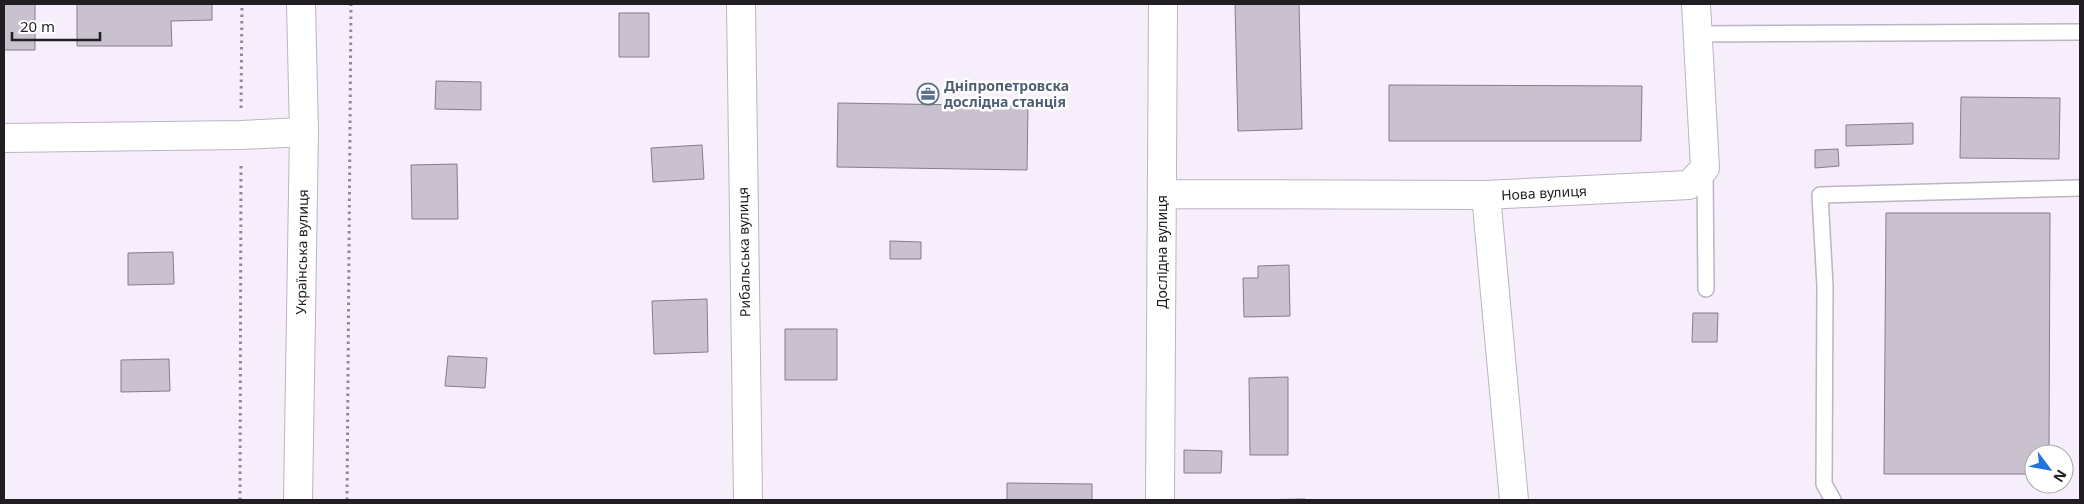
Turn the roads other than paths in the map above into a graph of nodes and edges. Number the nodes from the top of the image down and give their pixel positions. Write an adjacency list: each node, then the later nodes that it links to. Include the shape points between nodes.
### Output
1 (301, 4): 7 (street, Українська вулиця)
2 (741, 4): 15 (street, Рибальська вулиця)
3 (1163, 4): 11 (street, Дослідна вулиця)
4 (1696, 4): 6 (street)
5 (2080, 32): 6 (lane)
6 (1698, 34): 9 (street)
7 (304, 132): 8 (street); 14 (street, Українська вулиця)
8 (4, 138)
9 (1705, 168): 12 (street, Нова вулиця, via 1689,184); 13 (lane)
10 (2080, 188): 18 (lane, via 1820,195 1825,286 1824,484)
11 (1162, 194): 12 (street); 16 (street, Дослідна вулиця)
12 (1486, 195): 17 (street, Нова вулиця)
13 (1706, 289)
14 (298, 500)
15 (748, 500)
16 (1160, 500)
17 (1514, 500)
18 (1833, 500)

